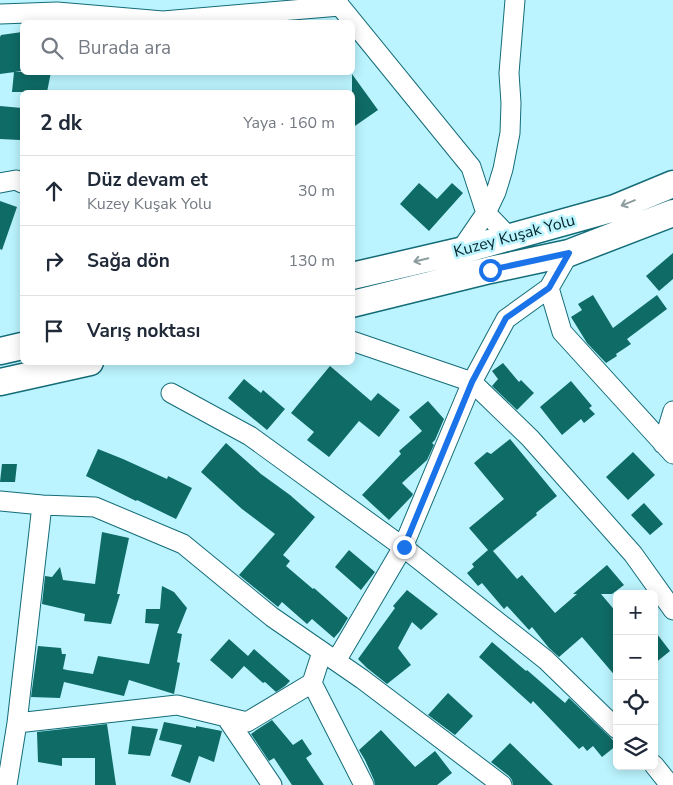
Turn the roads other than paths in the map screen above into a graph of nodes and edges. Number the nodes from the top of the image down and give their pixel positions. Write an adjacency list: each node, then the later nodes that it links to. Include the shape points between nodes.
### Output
1 (515, 0): 12 (street, via 508,73 512,103 510,133 503,169)
2 (339, 3): 6 (street); 7 (street)
3 (18, 7): 4 (street); 5 (street)
4 (0, 14)
5 (151, 20)
6 (173, 20)
7 (353, 20)
8 (355, 23): 12 (street, via 471,167)
9 (0, 182): 10 (street)
10 (20, 182)
11 (673, 184): 14 (main road, Kuzey Kuşak Yolu, one-way to 14, via 615,208)
12 (486, 213): 14 (street); 15 (street)
13 (673, 213): 16 (main road, Kuzey Kuşak Yolu)
14 (510, 237): 15 (main road, Kuzey Kuşak Yolu)
15 (460, 250): 17 (main road, Kuzey Kuşak Yolu, one-way to 17)
16 (569, 253): 18 (street); 19 (main road, Kuzey Kuşak Yolu)
17 (355, 275)
18 (549, 288): 25 (street, via 506,318); 28 (street, via 562,332)
19 (355, 303)
20 (355, 342): 25 (street)
21 (20, 346): 22 (main road)
22 (0, 351)
23 (76, 365): 24 (main road)
24 (0, 382)
25 (472, 382): 31 (street); 32 (street, via 530,438 626,547)
26 (171, 393): 31 (street, via 250,436)
27 (673, 411): 28 (street)
28 (668, 449)
29 (0, 501): 30 (street)
30 (42, 505): 33 (street, via 95,507 183,544 272,617); 36 (street)
31 (404, 547): 33 (street); 37 (street, via 546,660)
32 (673, 610)
33 (329, 656): 34 (street); 42 (street)
34 (312, 683): 35 (street, via 247,722); 41 (street)
35 (226, 717): 36 (street, via 177,705); 40 (street)
36 (17, 723): 39 (street)
37 (614, 725)
38 (658, 770): 43 (street)
39 (7, 785)
40 (272, 785)
41 (364, 785)
42 (502, 785)
43 (670, 785)

